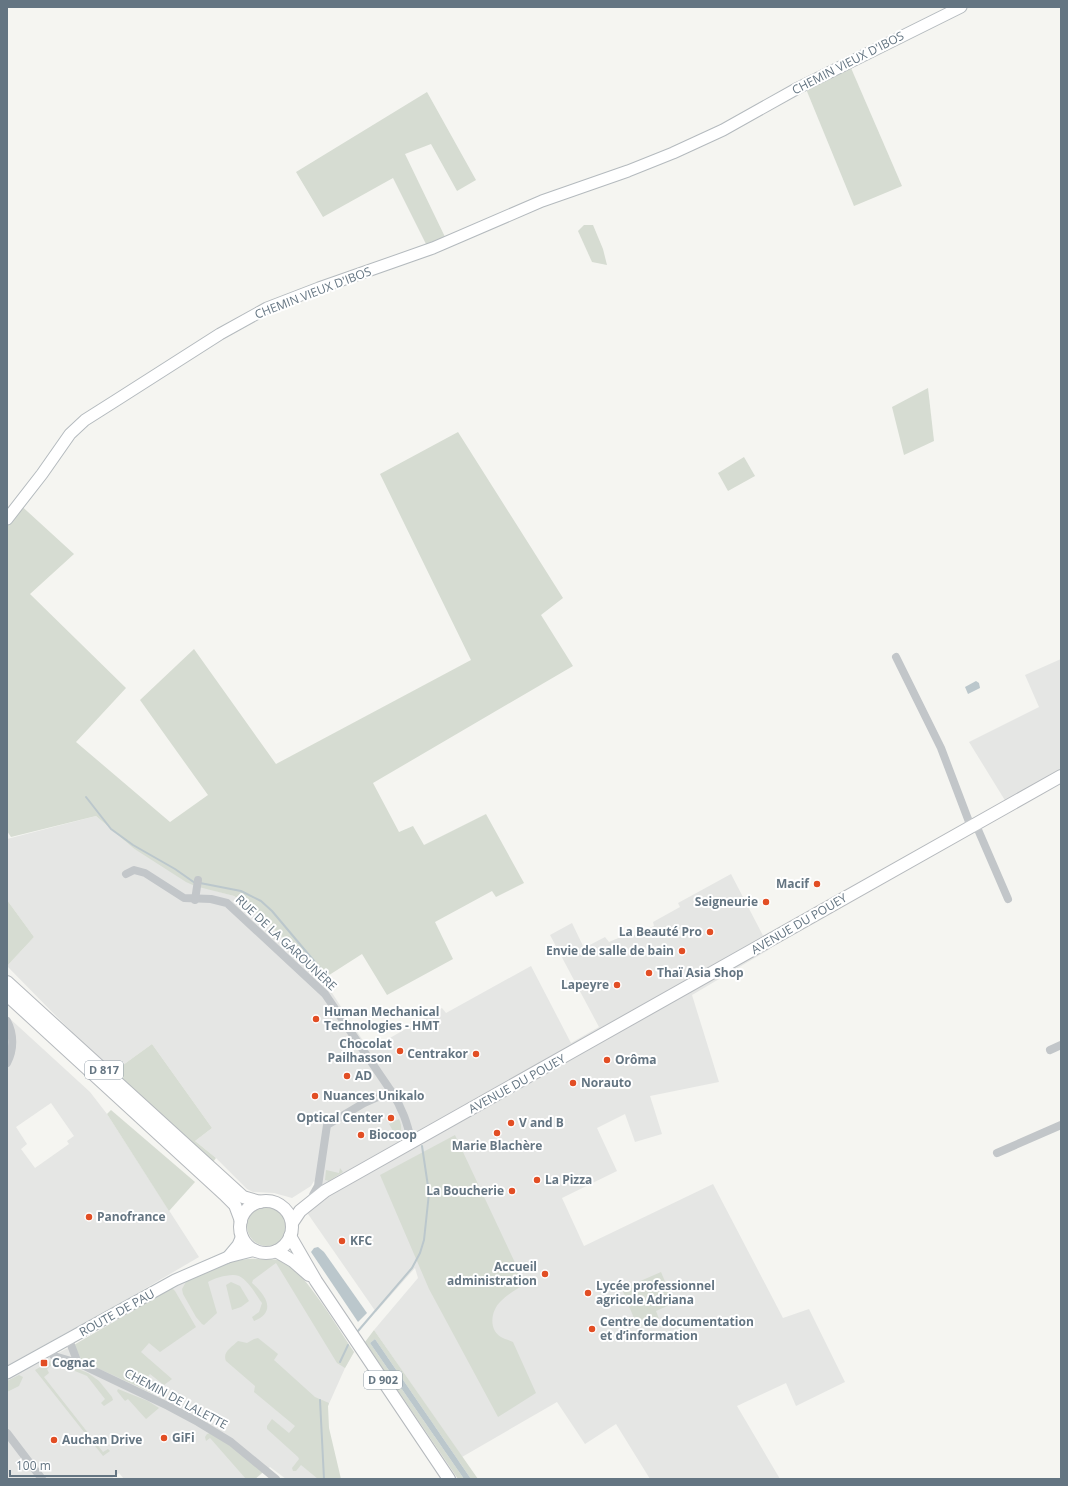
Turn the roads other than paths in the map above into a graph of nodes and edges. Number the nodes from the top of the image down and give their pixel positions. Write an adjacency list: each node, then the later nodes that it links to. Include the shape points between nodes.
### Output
1 (961, 7): 2 (street, CHEMIN VIEUX D'IBOS, via 798,88 737,123 654,161 542,201 433,248 267,308 220,334 85,420 70,434)
2 (7, 519)
3 (896, 657): 5 (street, via 941,748)
4 (1061, 776): 5 (main road, AVENUE DU POUEY)
5 (973, 826): 8 (street); 18 (main road, AVENUE DU POUEY)
6 (126, 874): 9 (street, RUE DE LA GAROUNÈRE, via 134,870 145,873 184,898)
7 (198, 882): 9 (street)
8 (1008, 899)
9 (195, 900): 16 (street, RUE DE LA GAROUNÈRE, via 211,899 227,903 325,994)
10 (7, 982): 22 (main road, D 817, via 243,1197)
11 (7, 996): 24 (main road, D 817, via 224,1194 235,1205)
12 (7, 1021): 15 (street, via 12,1042)
13 (1061, 1045): 14 (street)
14 (1050, 1050)
15 (7, 1063)
16 (391, 1091): 18 (street, RUE DE LA GAROUNÈRE, via 403,1112); 21 (street, via 364,1103 327,1125 318,1186)
17 (1061, 1125): 19 (street)
18 (412, 1143): 20 (main road)
19 (997, 1153)
20 (325, 1191): 21 (main road); 25 (main road, via 300,1211)
21 (313, 1195): 23 (main road, via 293,1205)
22 (260, 1202): 23 (main road); 24 (main road, via 248,1209)
23 (281, 1206): 25 (main road)
24 (241, 1221): 26 (main road)
25 (292, 1224): 27 (main road)
26 (242, 1236): 28 (main road); 30 (street)
27 (290, 1236): 29 (main road); 31 (main road, D 902)
28 (255, 1250): 29 (main road, ROUTE DE PAU); 30 (street, ROUTE DE PAU)
29 (276, 1251): 31 (main road, D 902, via 293,1261)
30 (228, 1257): 32 (street, ROUTE DE PAU, via 175,1280)
31 (316, 1281): 39 (main road, D 902)
32 (69, 1340): 33 (street, ROUTE DE PAU); 34 (street)
33 (48, 1351): 34 (street, CHEMIN DE LALETTE, via 54,1356); 35 (street, ROUTE DE PAU)
34 (78, 1364): 38 (street, CHEMIN DE LALETTE, via 198,1422 231,1442)
35 (7, 1373)
36 (7, 1433): 37 (street)
37 (42, 1479)
38 (276, 1479)
39 (449, 1479)

